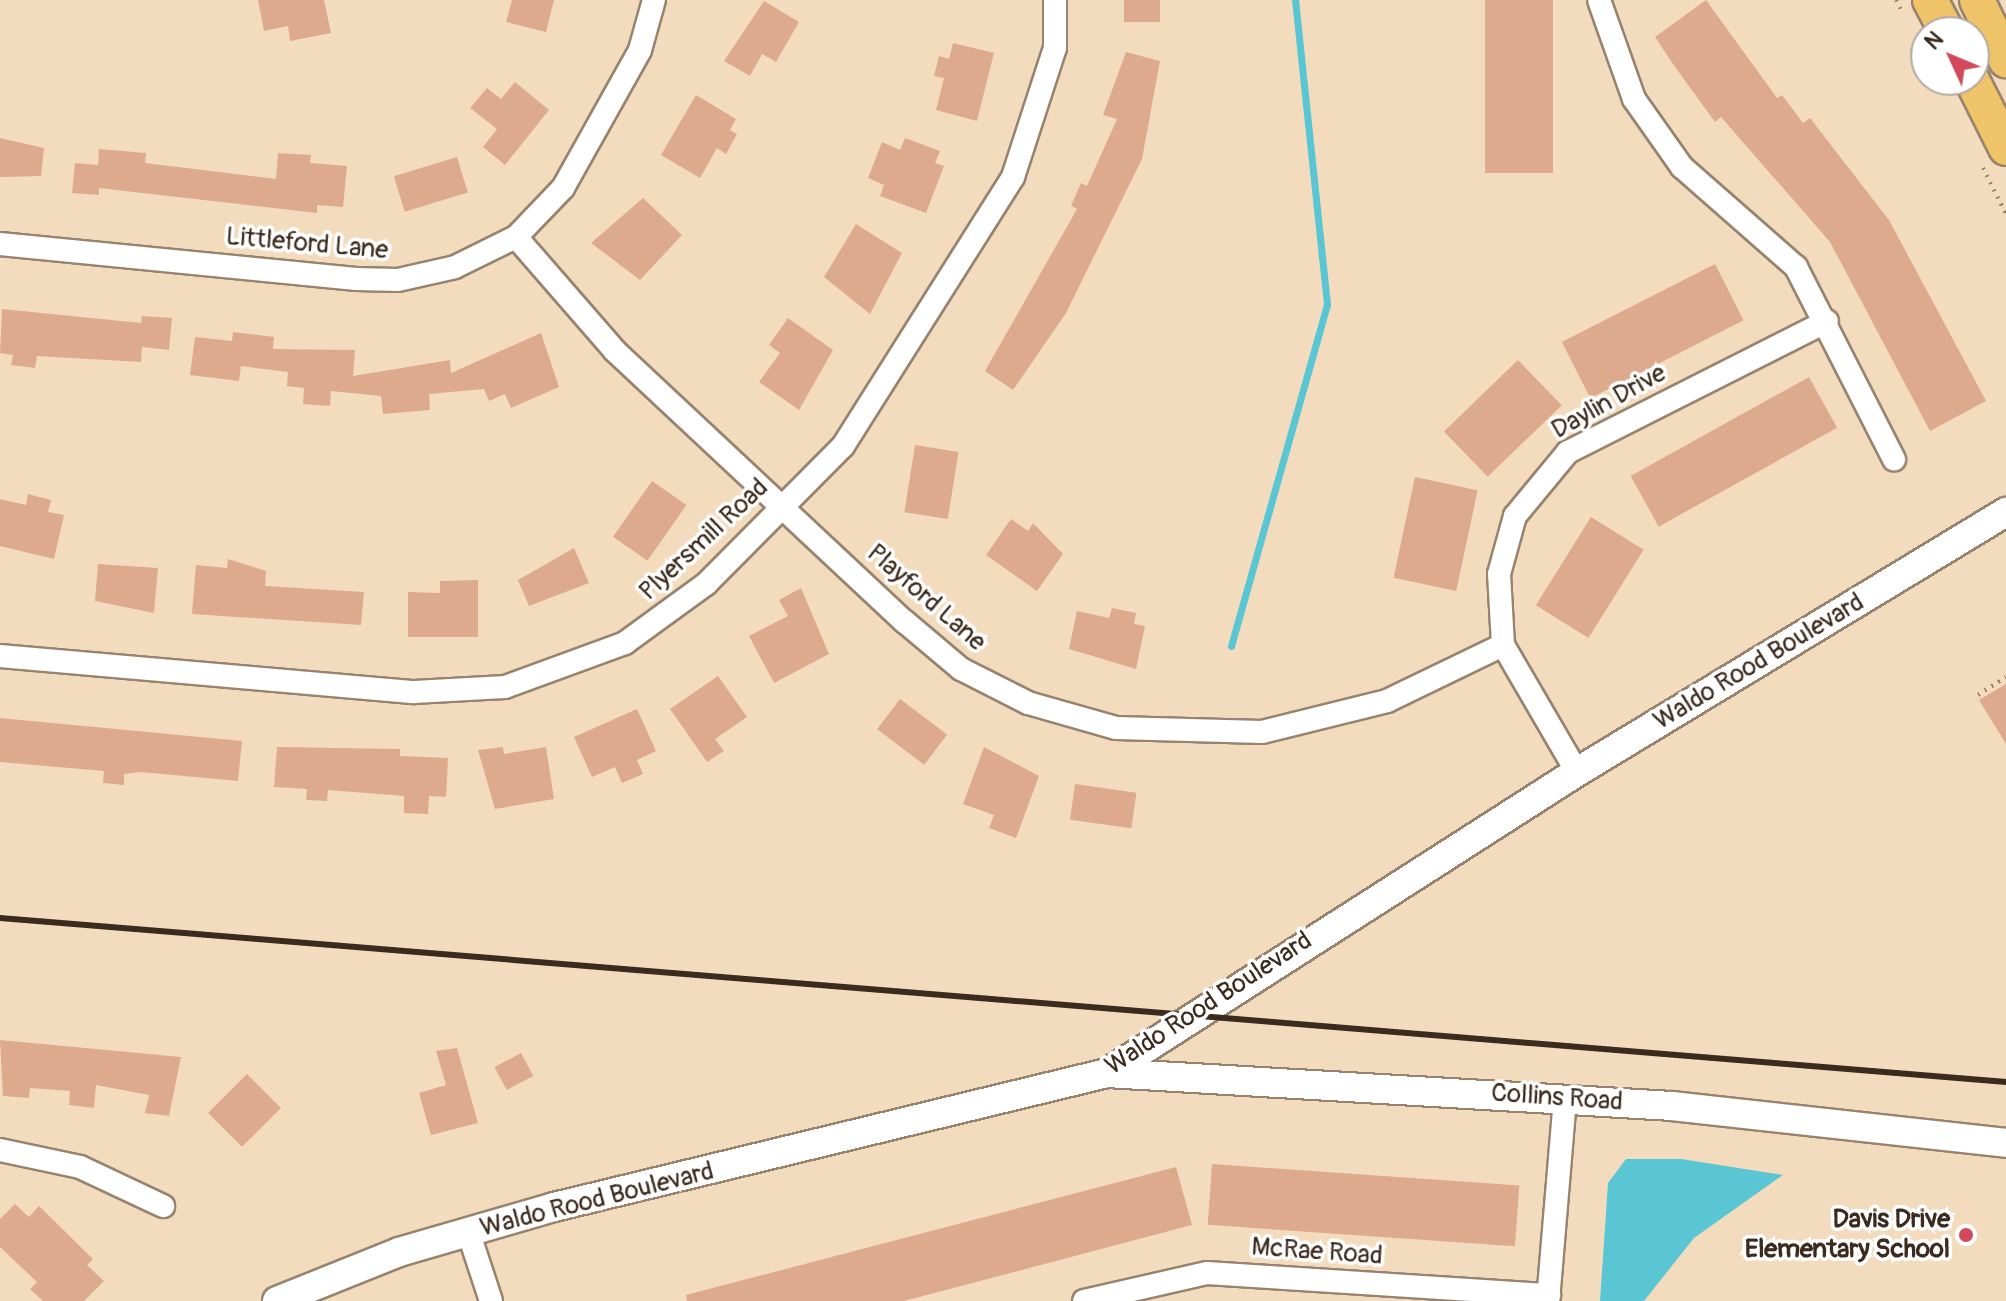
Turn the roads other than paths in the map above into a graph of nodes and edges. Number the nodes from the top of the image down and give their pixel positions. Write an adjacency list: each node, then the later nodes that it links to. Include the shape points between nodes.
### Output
1 (654, 0): 8 (street, Littleford Lane, via 640,50 563,188)
2 (1055, 0): 12 (street, Plyersmill Road, via 1055,48 1013,177 843,446)
3 (1599, 0): 10 (street, via 1617,62 1653,129 1682,167 1785,253)
4 (1977, 0): 5 (main road)
5 (2006, 60)
6 (1980, 96): 7 (main road)
7 (2006, 148)
8 (516, 237): 9 (street, Littleford Lane, via 455,267 398,280); 12 (street, Playford Lane, via 615,351)
9 (0, 244)
10 (1827, 321): 11 (street); 14 (street, Daylin Drive, via 1592,438 1547,471 1506,542 1499,574)
11 (1894, 459)
12 (783, 506): 14 (street, Playford Lane, via 961,669 1028,703 1116,728 1221,735 1308,723 1387,701); 15 (street, Plyersmill Road, via 668,616 589,661 505,687 414,692)
13 (2006, 512): 16 (street, Waldo Rood Boulevard)
14 (1503, 645): 16 (street, Daylin Drive)
15 (0, 656)
16 (1577, 772): 17 (street, Waldo Rood Boulevard)
17 (1107, 1073): 18 (street, Collins Road); 22 (street, Waldo Rood Boulevard)
18 (1565, 1100): 19 (street, Collins Road); 24 (street)
19 (2006, 1143)
20 (0, 1150): 21 (street, via 80,1167)
21 (163, 1206)
22 (468, 1231): 25 (street, Waldo Rood Boulevard); 26 (street)
23 (1138, 1294): 24 (street, McRae Road, via 1207,1273); 27 (street, McRae Road)
24 (1549, 1298)
25 (277, 1301)
26 (491, 1301)
27 (1084, 1301)

